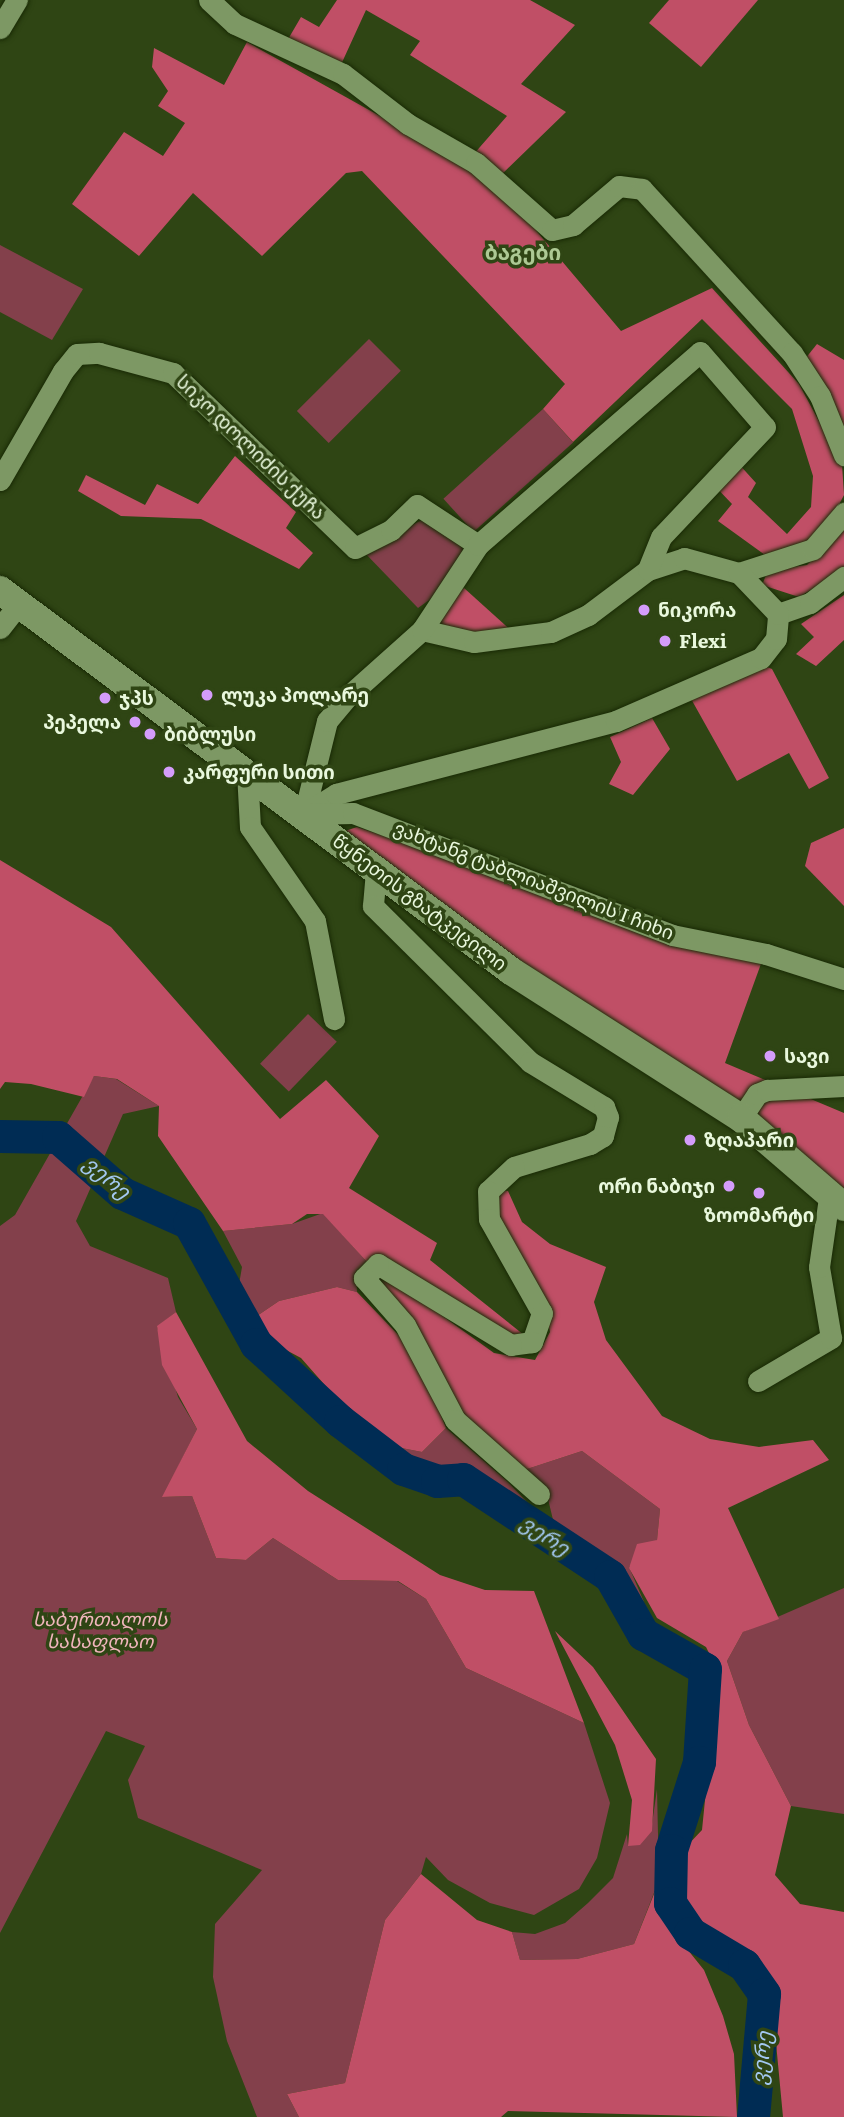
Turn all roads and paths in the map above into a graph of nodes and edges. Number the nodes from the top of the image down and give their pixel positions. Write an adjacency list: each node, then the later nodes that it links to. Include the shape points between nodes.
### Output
1 (17, 0): 3 (street)
2 (209, 0): 4 (street, via 235,24 343,74 408,124 476,163 531,216 562,230 619,186 642,189 792,353 820,396)
3 (0, 28)
4 (844, 455)
5 (0, 480): 7 (street, სიკო დოლიძის ქუჩა, via 63,371 77,354 99,353 173,373 355,548 391,530 417,505)
6 (844, 513): 9 (street, via 813,549)
7 (478, 545): 8 (street, via 700,352 765,428 661,537); 14 (street)
8 (648, 570): 9 (street, via 684,558); 14 (street, via 588,615 551,632 474,642)
9 (739, 573): 12 (street)
10 (844, 577): 12 (street, via 810,603)
11 (9, 597): 13 (street); 15 (main road, წყნეთის გზატკეცილი)
12 (778, 614): 16 (street, via 776,639 761,658 616,721 336,794)
13 (0, 628)
14 (422, 630): 16 (street, via 327,721)
15 (247, 772): 16 (main road, წყნეთის გზატკეცილი); 19 (street, via 250,827 315,921)
16 (304, 814): 17 (main road, წყნეთის გზატკეცილი); 18 (street, ვახტანგ ტაბლიაშვილის I ჩიხი, via 353,813 672,935 766,954)
17 (376, 871): 21 (main road, წყნეთის გზატკეცილი, via 512,971); 24 (street, via 373,906 530,1062 604,1107 608,1117 603,1136 514,1167 488,1191 489,1219 542,1313 532,1342 511,1345 378,1264 364,1278 405,1325 455,1420)
18 (844, 979)
19 (334, 1019)
20 (844, 1086): 21 (street, via 767,1090 757,1094)
21 (741, 1118): 22 (main road, წყნეთის გზატკეცილი)
22 (837, 1199): 23 (street, via 819,1267 831,1338)
23 (758, 1381)
24 (539, 1494)

